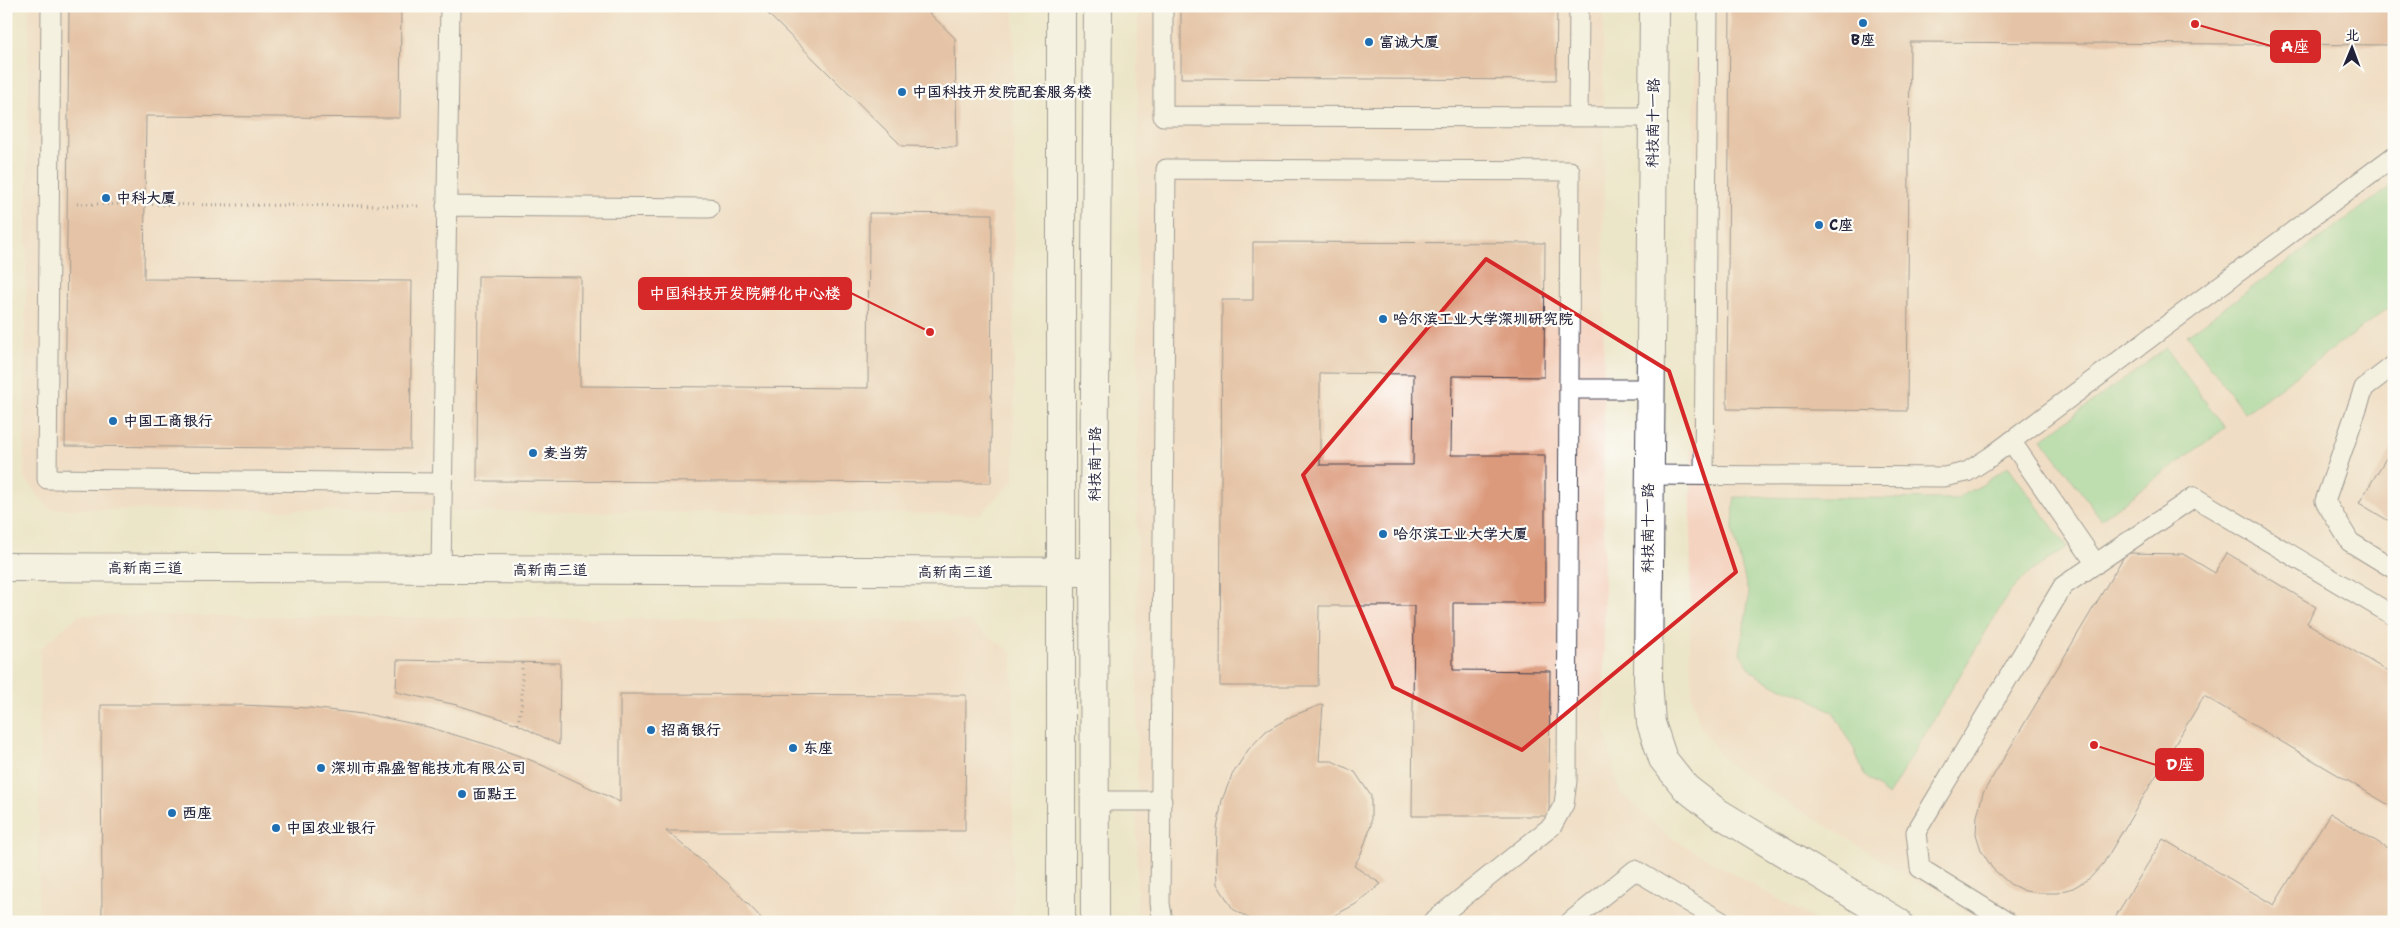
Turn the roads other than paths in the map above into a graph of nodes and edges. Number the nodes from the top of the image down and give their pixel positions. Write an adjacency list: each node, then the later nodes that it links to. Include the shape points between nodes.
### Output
1 (51, 6): 20 (lane, via 47,480)
2 (450, 6): 12 (lane)
3 (1061, 6): 25 (street)
4 (1098, 6): 26 (street, 科技南十路)
5 (1163, 6): 9 (lane, via 1163,116)
6 (1579, 6): 9 (lane)
7 (1654, 6): 10 (street, 科技南十一路)
8 (1708, 6): 19 (lane)
9 (1578, 117): 10 (lane)
10 (1653, 117): 16 (street, 科技南十一路)
11 (2394, 156): 17 (lane)
12 (446, 206): 13 (lane); 20 (lane)
13 (708, 208)
14 (2394, 365): 23 (lane, via 2364,388 2325,501 2350,542)
15 (1570, 389): 16 (lane); 29 (lane, via 1570,171 1166,169); 33 (lane, via 1567,781 1564,804 1552,826)
16 (1649, 389): 18 (street, 科技南十一路)
17 (2011, 441): 19 (lane, via 1967,472 1944,477); 21 (lane)
18 (1648, 475): 19 (lane); 36 (street, 科技南十一路, via 1648,680 1652,723 1663,759 1686,788 1717,812)
19 (1704, 475)
20 (442, 483): 24 (lane)
21 (2096, 564): 27 (lane, via 2194,497); 37 (lane, via 2063,586 1916,832 1920,868)
22 (6, 567): 24 (street, 高新南三道)
23 (2394, 568)
24 (441, 570): 25 (street, 高新南三道)
25 (1060, 572): 26 (street, 高新南三道); 30 (street)
26 (1094, 572): 28 (street, 科技南十路)
27 (2394, 616)
28 (1095, 801): 29 (lane); 31 (street, 科技南十路)
29 (1162, 801): 32 (lane, via 1160,903)
30 (1061, 922)
31 (1095, 922)
32 (1163, 922)
33 (1432, 922)
34 (1570, 922): 35 (lane, via 1635,870)
35 (1722, 922)
36 (1898, 922)
37 (2007, 922)

